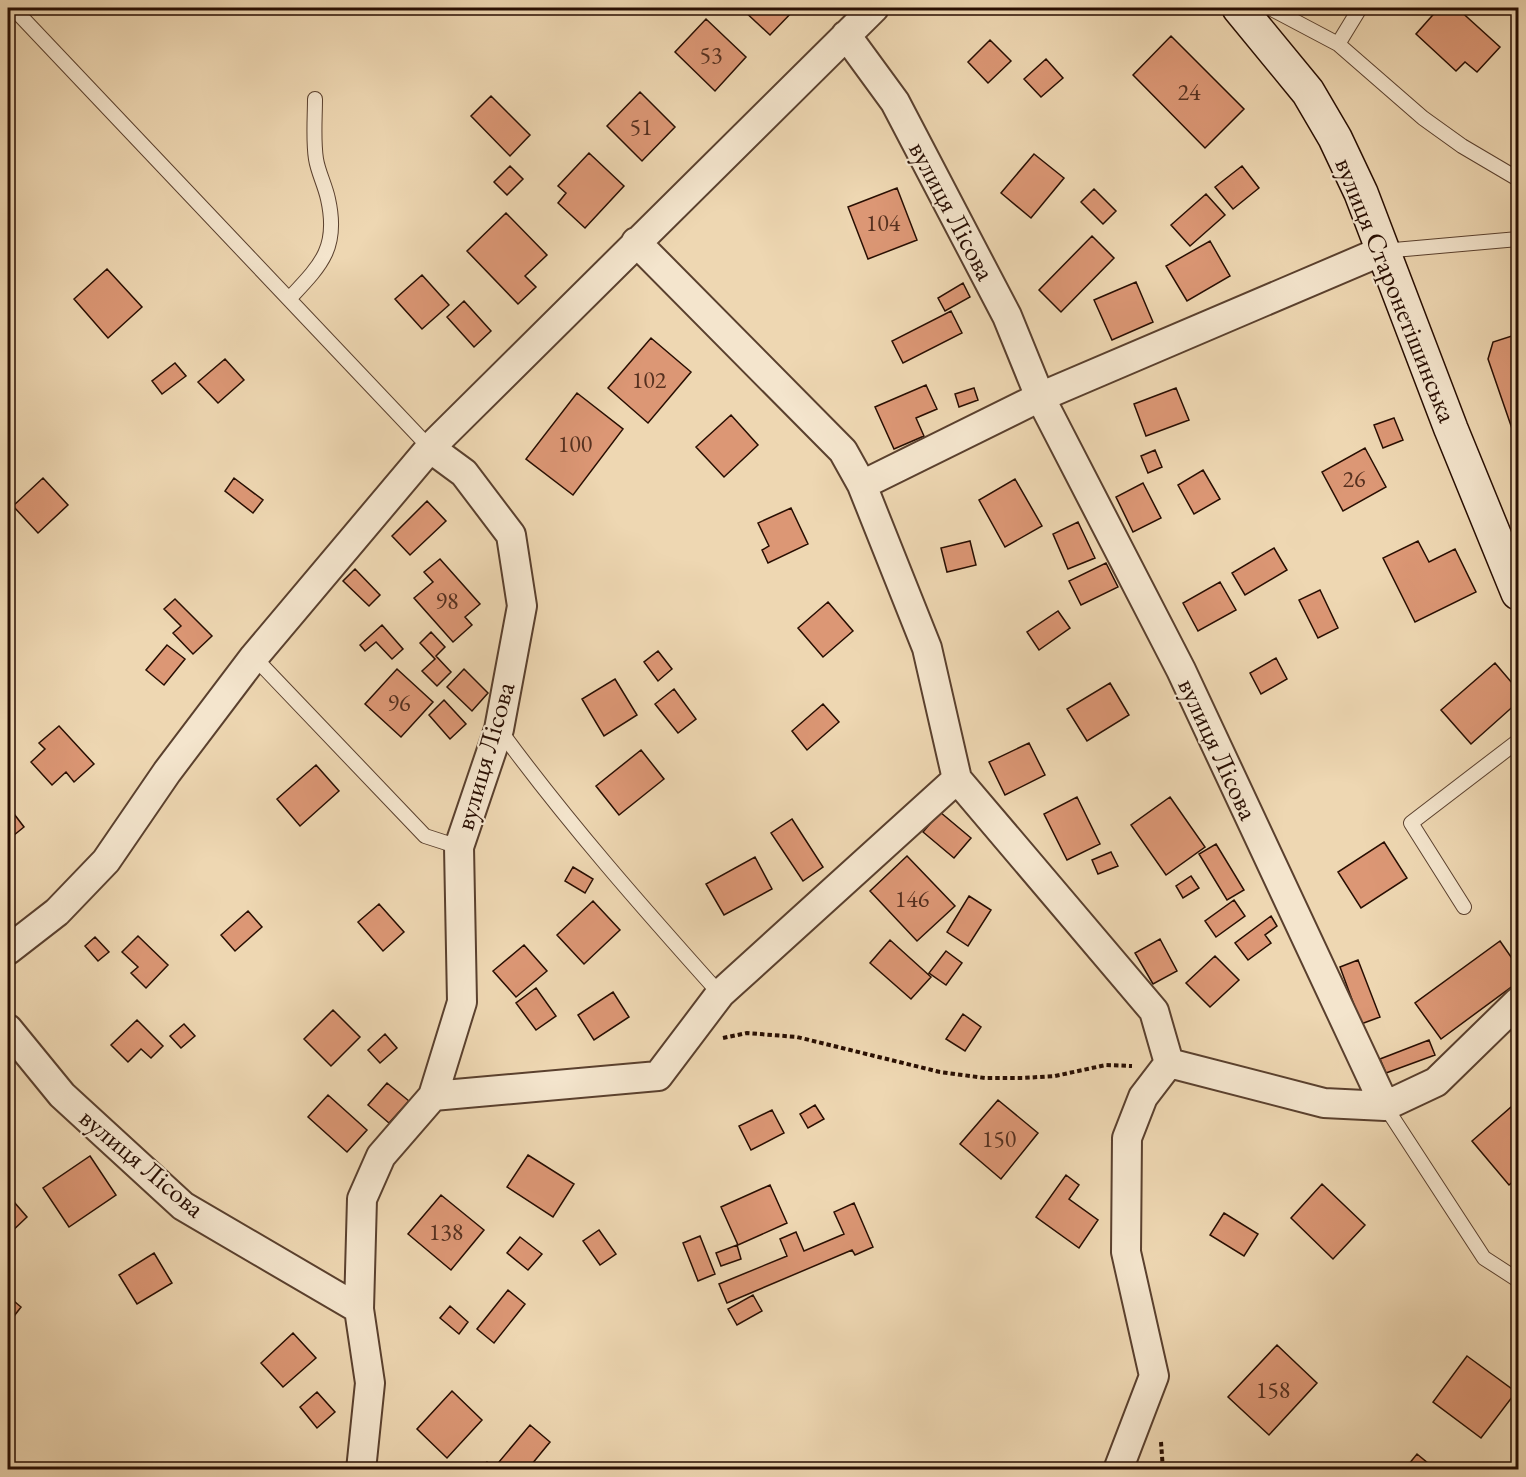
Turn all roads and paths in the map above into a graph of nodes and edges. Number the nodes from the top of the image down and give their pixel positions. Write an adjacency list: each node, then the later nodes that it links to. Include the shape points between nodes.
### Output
1 (13, 8): 13 (lane)
2 (874, 8): 6 (street)
3 (1239, 8): 12 (main road, вулиця Старонетішинська, via 1308,92 1361,193)
4 (1270, 8): 7 (lane)
5 (1360, 8): 7 (lane)
6 (846, 36): 11 (street); 14 (street, вулиця Лісова, via 895,102 1007,316)
7 (1338, 44): 9 (lane, via 1423,118)
8 (315, 99): 13 (lane, via 316,158 332,220 331,241 319,267)
9 (1518, 179)
10 (1518, 239): 12 (lane)
11 (636, 242): 15 (street); 16 (street, via 843,452)
12 (1382, 251): 14 (street); 17 (main road, вулиця Старонетішинська)
13 (289, 299): 15 (lane)
14 (1040, 397): 16 (street); 31 (street, вулиця Лісова, via 1181,670)
15 (430, 448): 18 (street); 19 (street, вулиця Лісова, via 464,473 511,536 522,606)
16 (862, 484): 21 (street, via 927,648)
17 (1518, 593)
18 (254, 657): 22 (lane, via 425,836); 24 (street, via 166,772 106,861 57,912)
19 (499, 729): 22 (street, вулиця Лісова); 25 (lane, via 546,793)
20 (1518, 741): 23 (lane, via 1411,823)
21 (957, 779): 25 (street); 29 (street, via 1154,1011)
22 (459, 847): 30 (street, вулиця Лісова, via 462,1002)
23 (1464, 907)
24 (8, 951)
25 (720, 994): 28 (street)
26 (1518, 1002): 31 (street, via 1436,1082)
27 (8, 1029): 33 (street, вулиця Лісова, via 63,1095 183,1206)
28 (680, 1049): 29 (path, via 692,1050 730,1035 768,1033 835,1045 940,1072 985,1078 1055,1076 1106,1065 1138,1067); 30 (street, via 658,1076)
29 (1169, 1063): 31 (street, via 1324,1103); 35 (street, via 1143,1097 1127,1138 1126,1252 1154,1376)
30 (433, 1096): 33 (street, вулиця Лісова, via 381,1156 362,1199)
31 (1385, 1106): 32 (lane, via 1484,1258)
32 (1518, 1280)
33 (359, 1309): 34 (street, вулиця Лісова, via 370,1383)
34 (361, 1470)
35 (1118, 1470)

